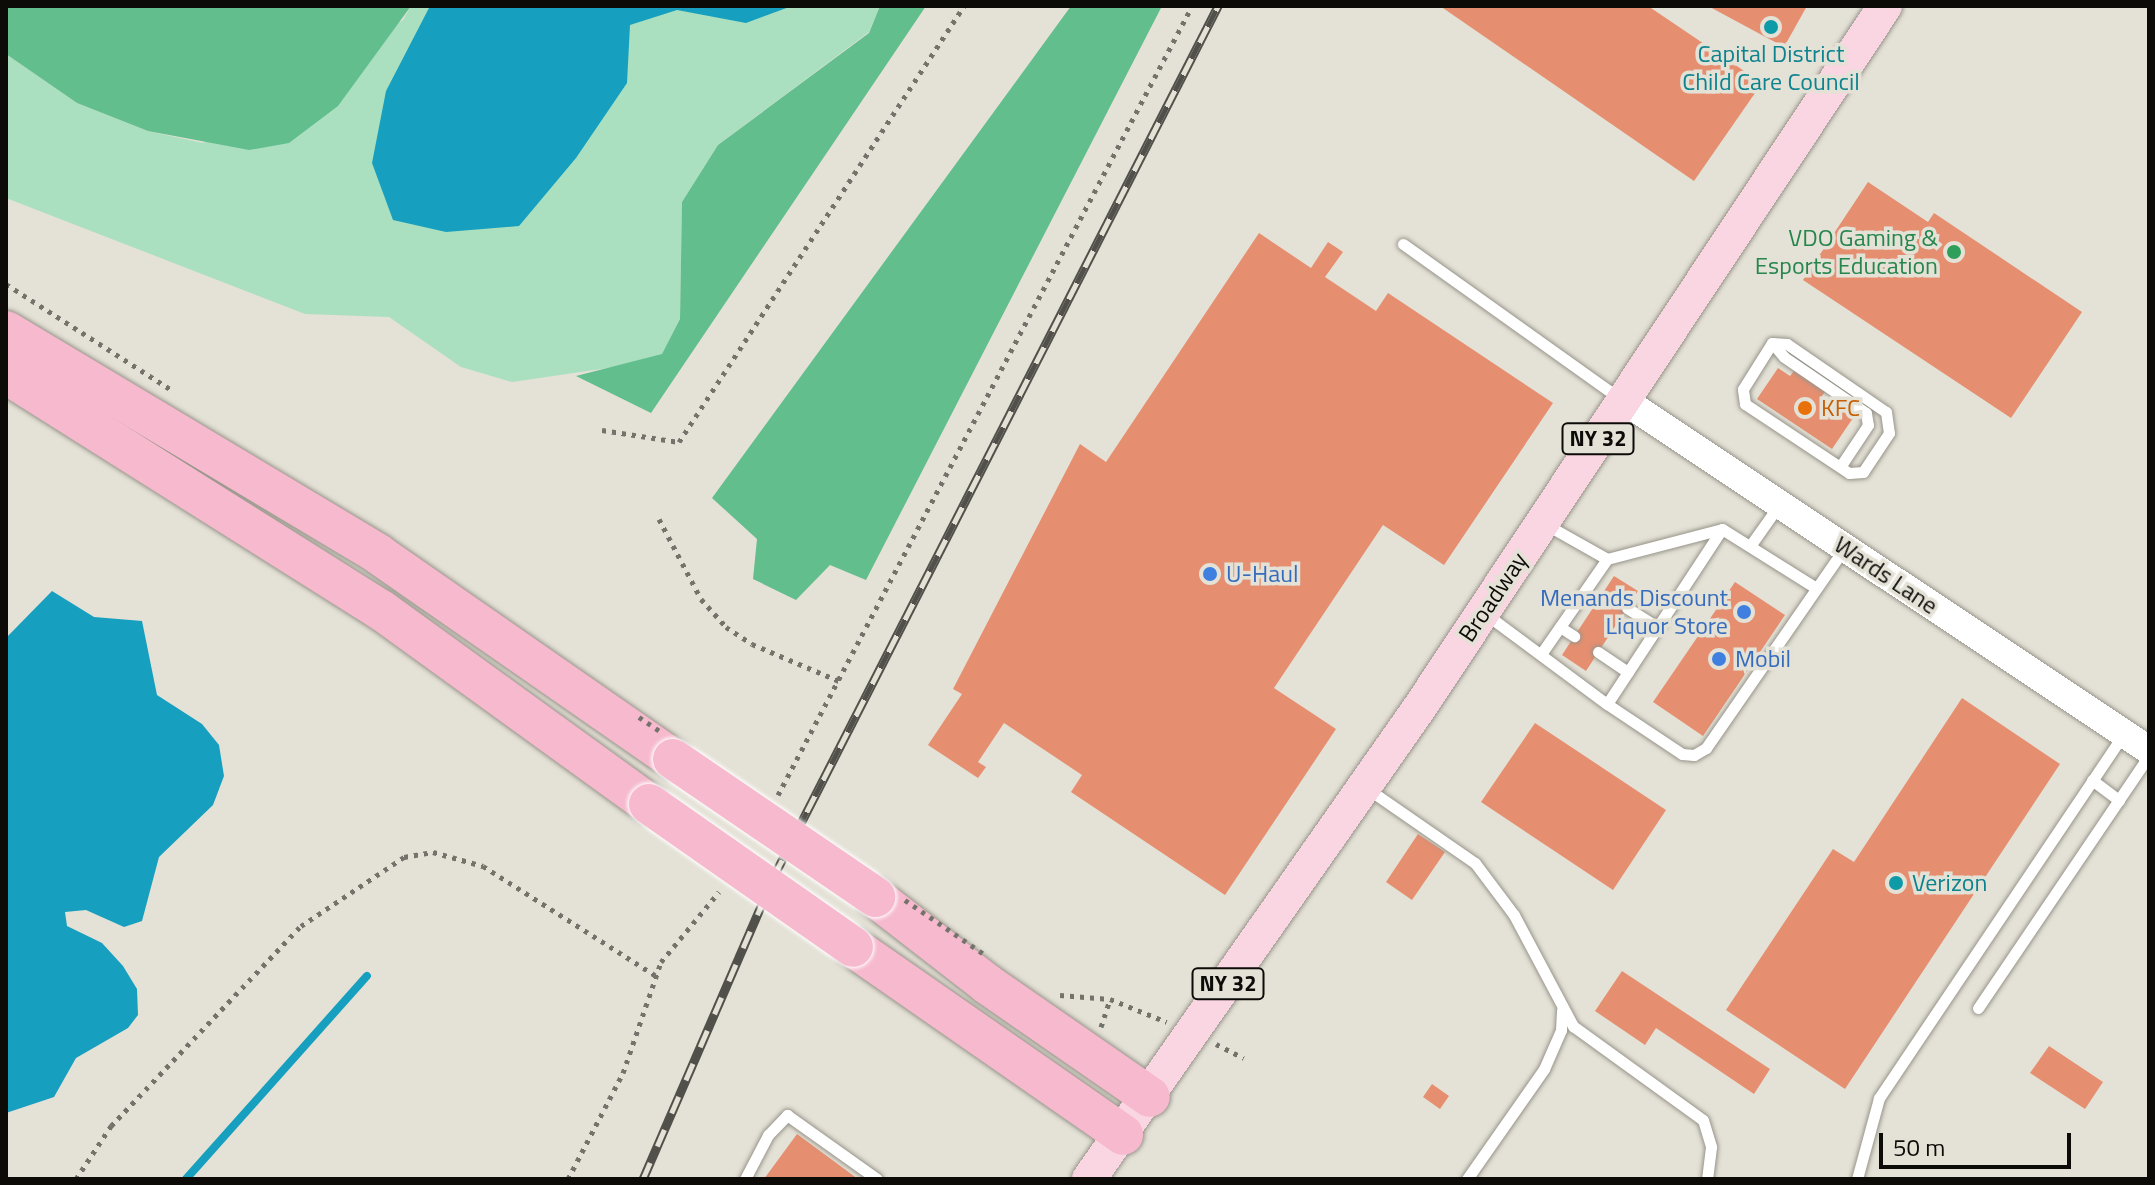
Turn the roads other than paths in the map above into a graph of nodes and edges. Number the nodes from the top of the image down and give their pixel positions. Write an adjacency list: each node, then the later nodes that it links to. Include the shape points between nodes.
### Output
1 (1885, 6): 6 (main road, Broadway / NY 32)
2 (1403, 244): 6 (lane)
3 (6, 331): 33 (highway, bridge, via 378,554 875,897)
4 (1772, 343): 7 (lane, via 1784,357 1866,413 1868,425); 7 (lane, via 1743,389 1745,404); 7 (lane, via 1787,344 1889,416 1887,437 1863,472 1852,474)
5 (6, 374): 34 (highway, bridge, via 381,610)
6 (1623, 400): 8 (street, Wards Lane); 9 (main road, Broadway / NY 32)
7 (1840, 467)
8 (1780, 505): 11 (lane); 12 (street, Wards Lane)
9 (1544, 522): 13 (lane); 18 (main road, Broadway / NY 32)
10 (1722, 529): 11 (lane); 13 (lane); 20 (lane)
11 (1750, 546): 15 (lane)
12 (1845, 548): 15 (lane); 26 (street, Wards Lane)
13 (1607, 559): 14 (lane)
14 (1590, 584): 16 (lane); 19 (lane)
15 (1816, 588): 25 (lane, via 1706,748 1694,755 1682,754)
16 (1603, 592)
17 (1627, 608): 20 (lane)
18 (1484, 612): 23 (lane); 29 (main road, Broadway / NY 32)
19 (1560, 627): 21 (lane); 23 (lane)
20 (1658, 627): 24 (lane)
21 (1574, 636)
22 (1598, 652): 24 (lane)
23 (1541, 654): 25 (lane)
24 (1628, 672): 25 (lane)
25 (1607, 704)
26 (2124, 733): 27 (street, Wards Lane); 28 (lane)
27 (2149, 752): 30 (lane)
28 (2092, 780): 30 (lane); 40 (lane, via 1879,1098)
29 (1364, 786): 31 (lane, via 1475,863 1514,915); 33 (main road, Broadway / NY 32)
30 (2119, 800): 32 (lane)
31 (1560, 1001): 38 (lane, via 1561,1030 1553,1053); 39 (lane, via 1585,1037 1703,1120 1711,1147)
32 (1978, 1008)
33 (1150, 1097): 34 (main road, Broadway / NY 32)
34 (1123, 1135): 37 (main road, Broadway / NY 32)
35 (745, 1179): 36 (lane, via 768,1135 787,1115)
36 (877, 1179)
37 (1089, 1179)
38 (1467, 1179)
39 (1707, 1179)
40 (1857, 1179)

